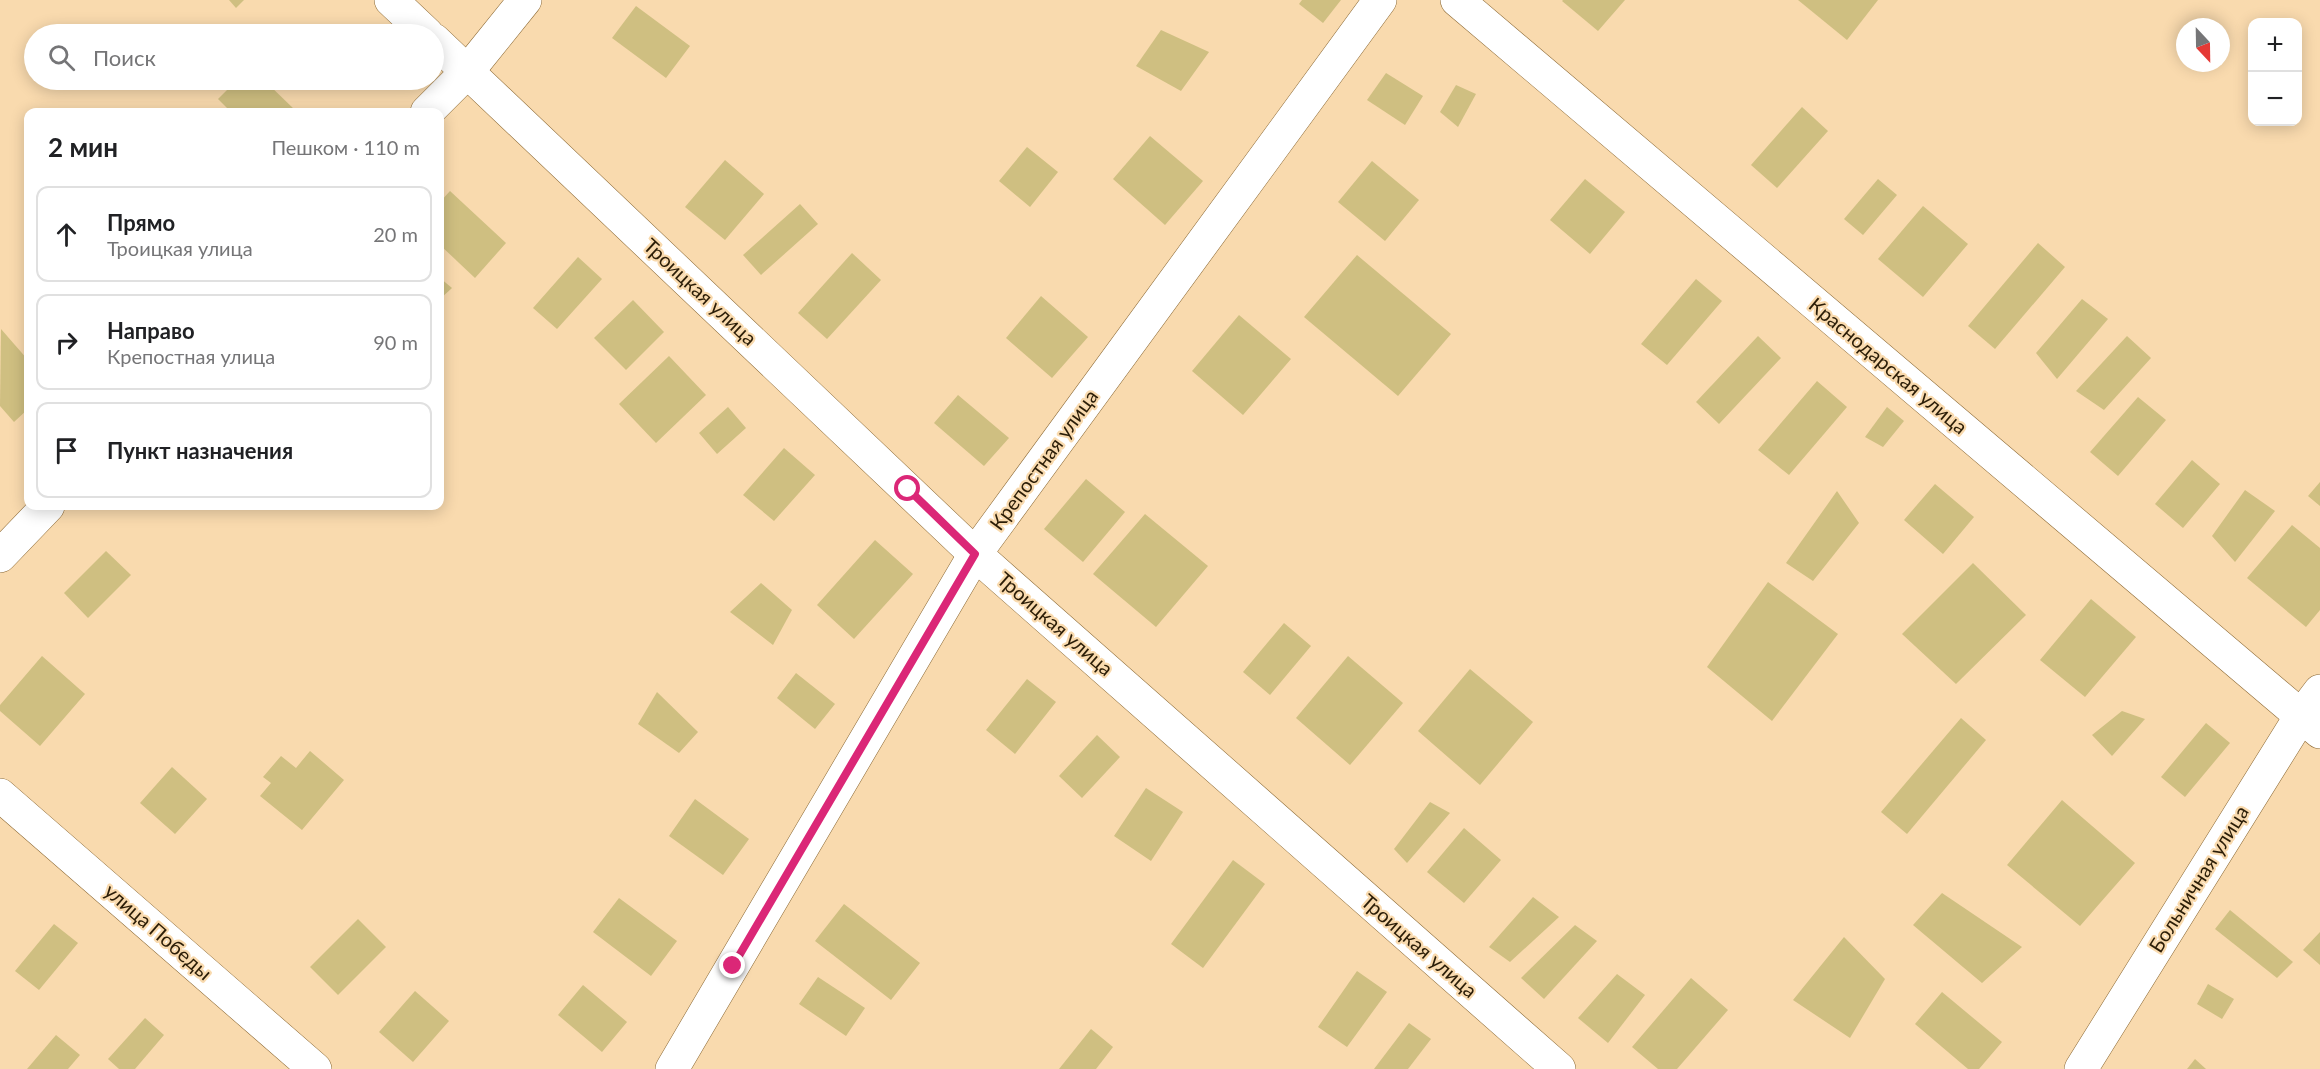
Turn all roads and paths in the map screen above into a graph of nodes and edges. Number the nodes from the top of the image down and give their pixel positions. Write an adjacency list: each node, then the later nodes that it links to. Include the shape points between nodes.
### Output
1 (391, 0): 5 (street)
2 (525, 0): 7 (street)
3 (1380, 0): 10 (street, Крепостная улица)
4 (1457, 0): 12 (street, Краснодарская улица)
5 (416, 24)
6 (444, 50): 7 (street, Троицкая улица)
7 (467, 72): 8 (street); 10 (street, Троицкая улица)
8 (431, 108)
9 (44, 510): 11 (street)
10 (975, 554): 15 (street, Крепостная улица); 16 (street, Троицкая улица)
11 (0, 556)
12 (2314, 713): 17 (street, Больничная улица)
13 (0, 795): 14 (street, улица Победы)
14 (315, 1069)
15 (672, 1069)
16 (1559, 1069)
17 (2081, 1069)

